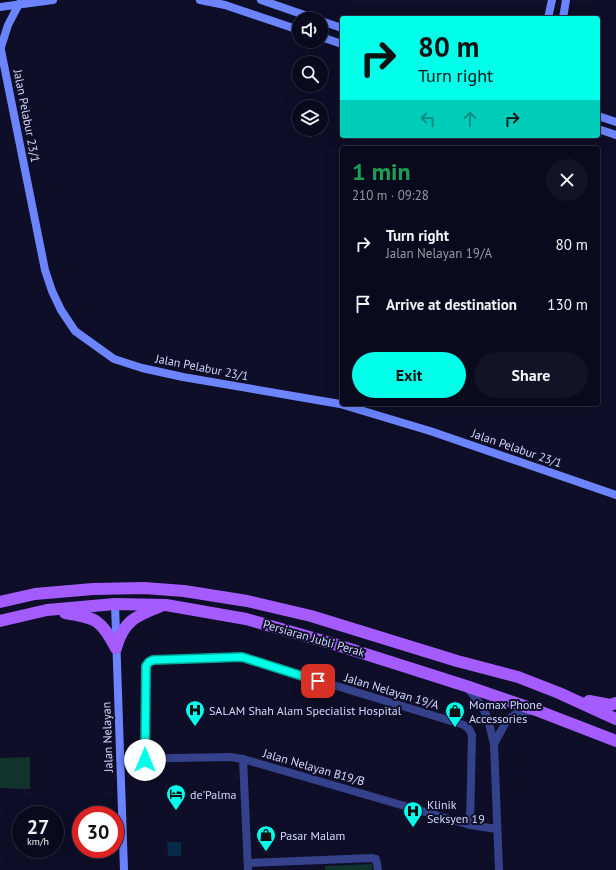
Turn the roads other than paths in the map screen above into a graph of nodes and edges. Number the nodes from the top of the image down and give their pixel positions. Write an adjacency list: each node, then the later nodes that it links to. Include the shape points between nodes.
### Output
1 (53, 0): 6 (street)
2 (200, 0): 13 (street, via 225,5)
3 (261, 0): 8 (street)
4 (552, 0): 9 (street)
5 (566, 0): 10 (street)
6 (19, 4): 7 (street); 16 (street, Jalan Pelabur 23/1)
7 (0, 7)
8 (296, 12)
9 (548, 16)
10 (563, 16)
11 (328, 23): 12 (street)
12 (340, 27)
13 (292, 28)
14 (328, 39): 15 (street)
15 (340, 43)
16 (1, 46): 21 (street, Jalan Pelabur 23/1, via 48,277 61,310 75,331 114,359 142,368)
17 (600, 117): 18 (street)
18 (616, 122)
19 (600, 130): 20 (street)
20 (616, 135)
21 (340, 404)
22 (347, 406): 23 (street, Jalan Pelabur 23/1, via 430,431)
23 (616, 495)
24 (93, 589): 25 (main road, Persiaran Jubli Perak, via 35,594); 26 (main road, via 112,597); 32 (main road, Persiaran Jubli Perak, via 184,590 311,616 457,662 518,677)
25 (0, 602)
26 (115, 604): 27 (main road, Persiaran Jubli Perak); 28 (main road, Persiaran Jubli Perak); 30 (street, Jalan Nelayan)
27 (166, 605): 30 (main road, via 145,612 132,620 119,636); 31 (main road, Persiaran Jubli Perak, via 246,618)
28 (47, 610): 29 (main road, Persiaran Jubli Perak); 30 (main road, via 81,615 96,621 106,629)
29 (0, 621)
30 (116, 648): 38 (street, Jalan Nelayan)
31 (466, 686): 34 (main road, Persiaran Jubli Perak); 37 (street, via 482,706)
32 (559, 693): 33 (main road, via 599,704); 35 (main road, Persiaran Jubli Perak)
33 (616, 703)
34 (536, 710): 36 (main road, Persiaran Jubli Perak); 37 (street, via 519,712 507,720)
35 (616, 719)
36 (615, 741)
37 (494, 744): 42 (street)
38 (120, 759): 40 (street, Jalan Nelayan B19/B); 44 (street, Jalan Nelayan)
39 (243, 759): 40 (street, Jalan Nelayan B19/B, via 230,757); 41 (street, Jalan Nelayan B19/B); 43 (street)
40 (145, 760): 41 (street, Jalan Nelayan 19/A, via 146,666 149,662 242,657 464,725 472,735)
41 (470, 825): 42 (street, Jalan Nelayan B19/B)
42 (497, 828): 46 (street)
43 (248, 866): 45 (street, via 371,858 376,859)
44 (124, 870)
45 (378, 870)
46 (499, 870)

